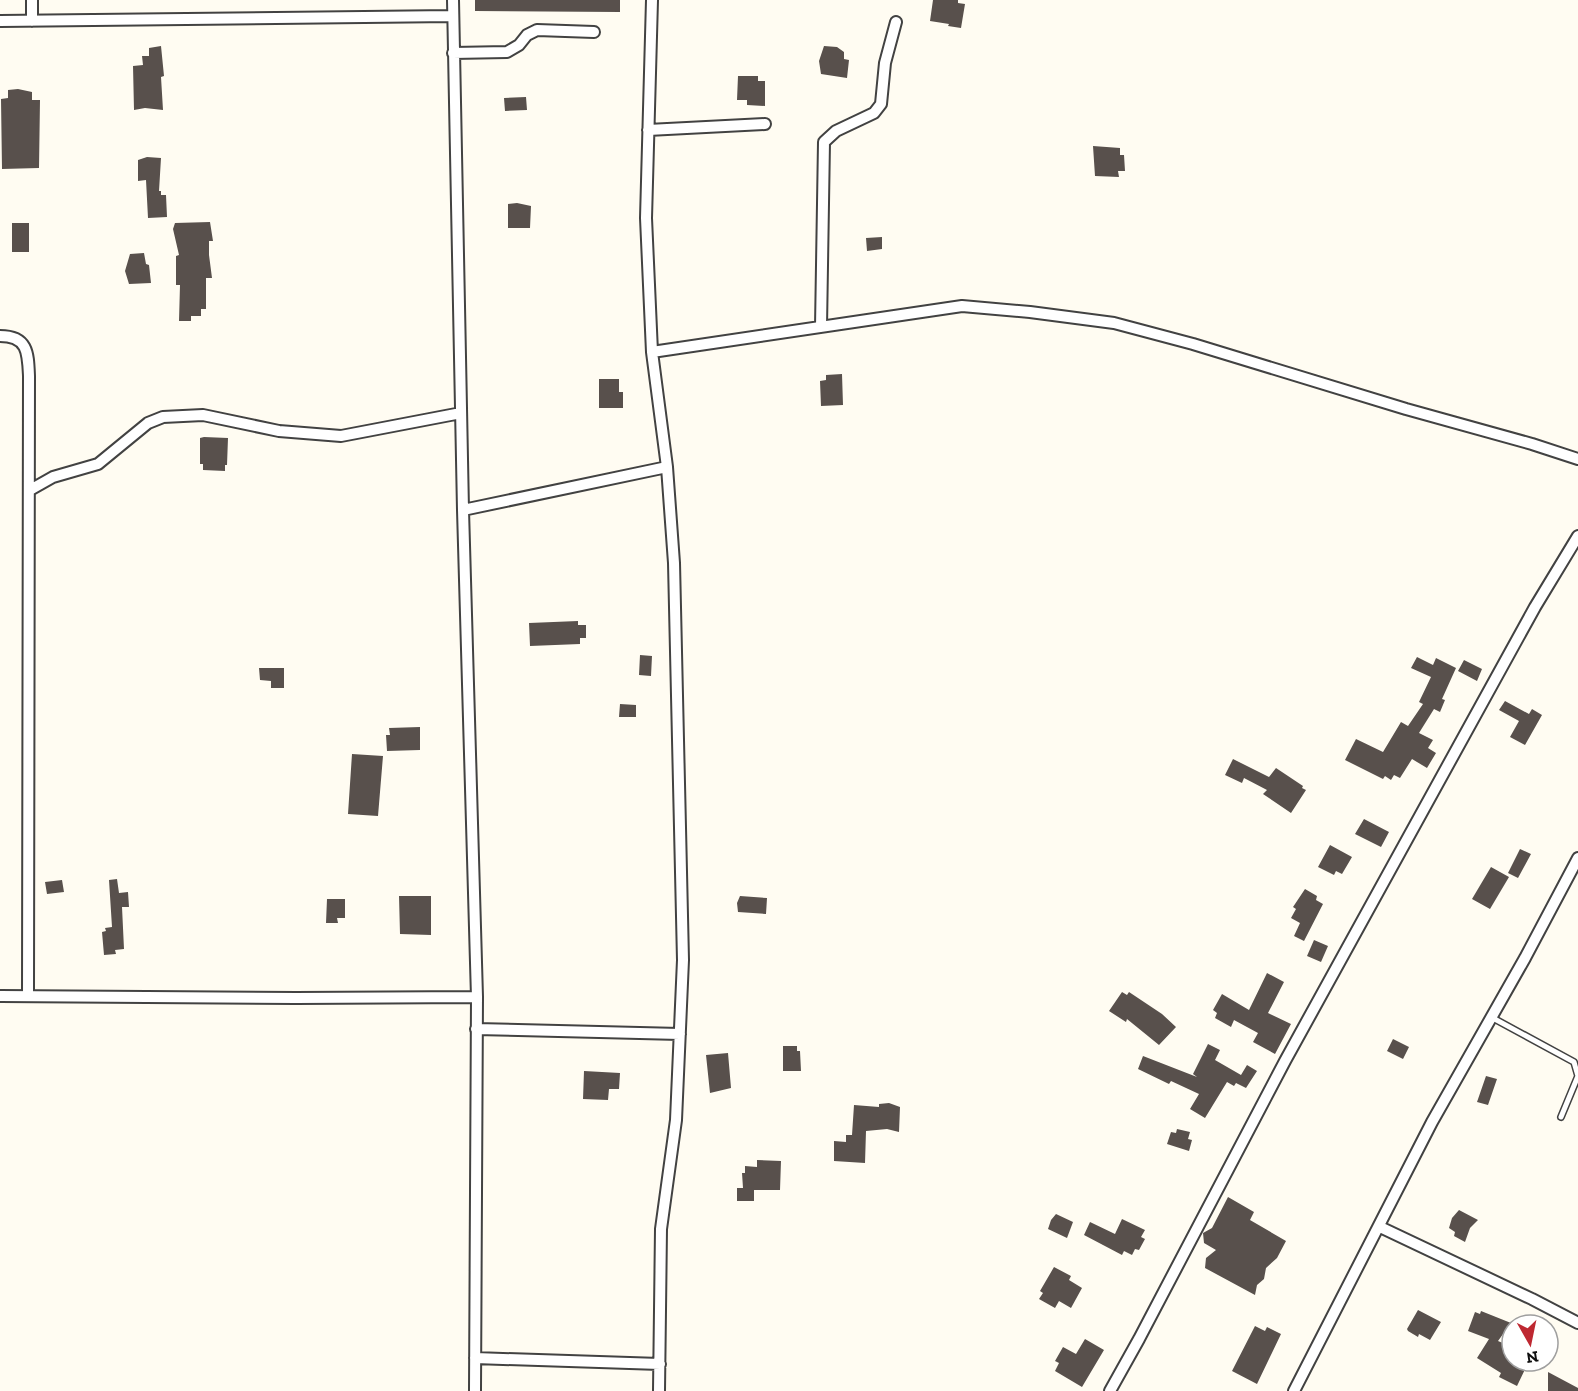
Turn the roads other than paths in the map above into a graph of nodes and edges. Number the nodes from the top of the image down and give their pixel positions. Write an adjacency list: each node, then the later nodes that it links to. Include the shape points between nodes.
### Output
1 (32, 0): 6 (street)
2 (453, 0): 4 (street)
3 (652, 0): 11 (street)
4 (452, 16): 6 (street); 9 (street)
5 (0, 21): 6 (street)
6 (32, 21)
7 (896, 22): 12 (street, via 885,63 881,104 874,113 836,131 824,142)
8 (594, 32): 9 (street, via 537,30 507,52)
9 (453, 53): 15 (street)
10 (765, 124): 11 (street)
11 (648, 130): 14 (street, via 646,218)
12 (821, 327): 14 (street); 16 (street, via 962,306 1114,323)
13 (0, 336): 18 (street, via 17,338 28,356)
14 (652, 352): 17 (street)
15 (461, 413): 18 (street, via 341,436 279,431 203,415 163,417 148,423 98,464 53,477); 19 (street)
16 (1578, 459)
17 (667, 467): 19 (street); 27 (street, via 674,563 683,949)
18 (30, 490): 23 (street)
19 (463, 510): 24 (street)
20 (1578, 536): 35 (street, via 1285,1061)
21 (1578, 858): 25 (street)
22 (0, 996): 23 (street)
23 (27, 996): 24 (street)
24 (477, 997): 26 (street)
25 (1491, 1017): 28 (lane, via 1574,1062 1578,1076); 29 (street, via 1432,1122)
26 (476, 1029): 27 (street); 31 (street)
27 (680, 1034): 32 (street, via 675,1120 661,1229)
28 (1561, 1117)
29 (1380, 1227): 30 (street); 36 (street)
30 (1578, 1323)
31 (475, 1358): 32 (street); 33 (street)
32 (660, 1364): 34 (street)
33 (475, 1391)
34 (659, 1391)
35 (1110, 1391)
36 (1294, 1391)

